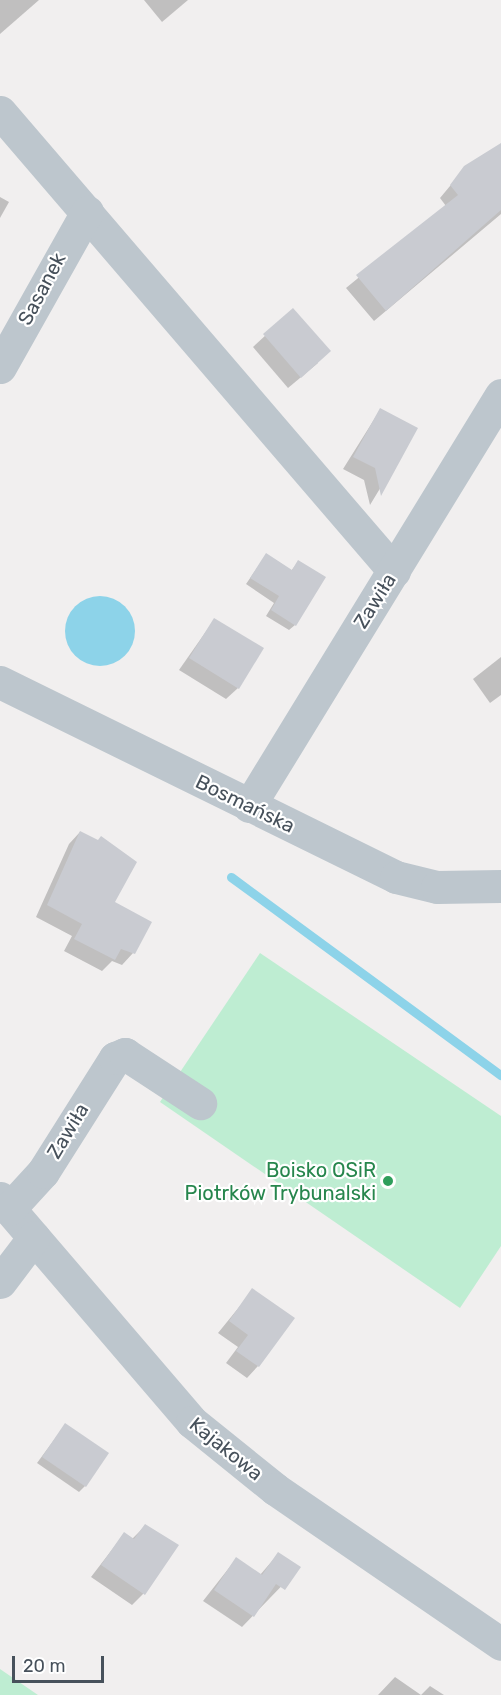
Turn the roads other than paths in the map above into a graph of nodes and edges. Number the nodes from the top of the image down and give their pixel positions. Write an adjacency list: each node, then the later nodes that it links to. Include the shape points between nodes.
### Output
1 (0, 112): 2 (street)
2 (87, 212): 3 (street, Sasanek); 5 (street)
3 (0, 367)
4 (501, 395): 5 (street, Zawiła)
5 (394, 570): 7 (street, Zawiła)
6 (0, 682): 7 (street, Bosmańska)
7 (249, 806): 8 (street, Bosmańska, via 396,877 436,887)
8 (501, 886)
9 (200, 1103): 10 (street, Zawiła, via 125,1054 106,1066 43,1172)
10 (4, 1204): 11 (street, Kajakowa)
11 (34, 1237): 12 (street); 13 (street, Kajakowa, via 124,1350 192,1422 275,1489)
12 (0, 1282)
13 (501, 1644)

